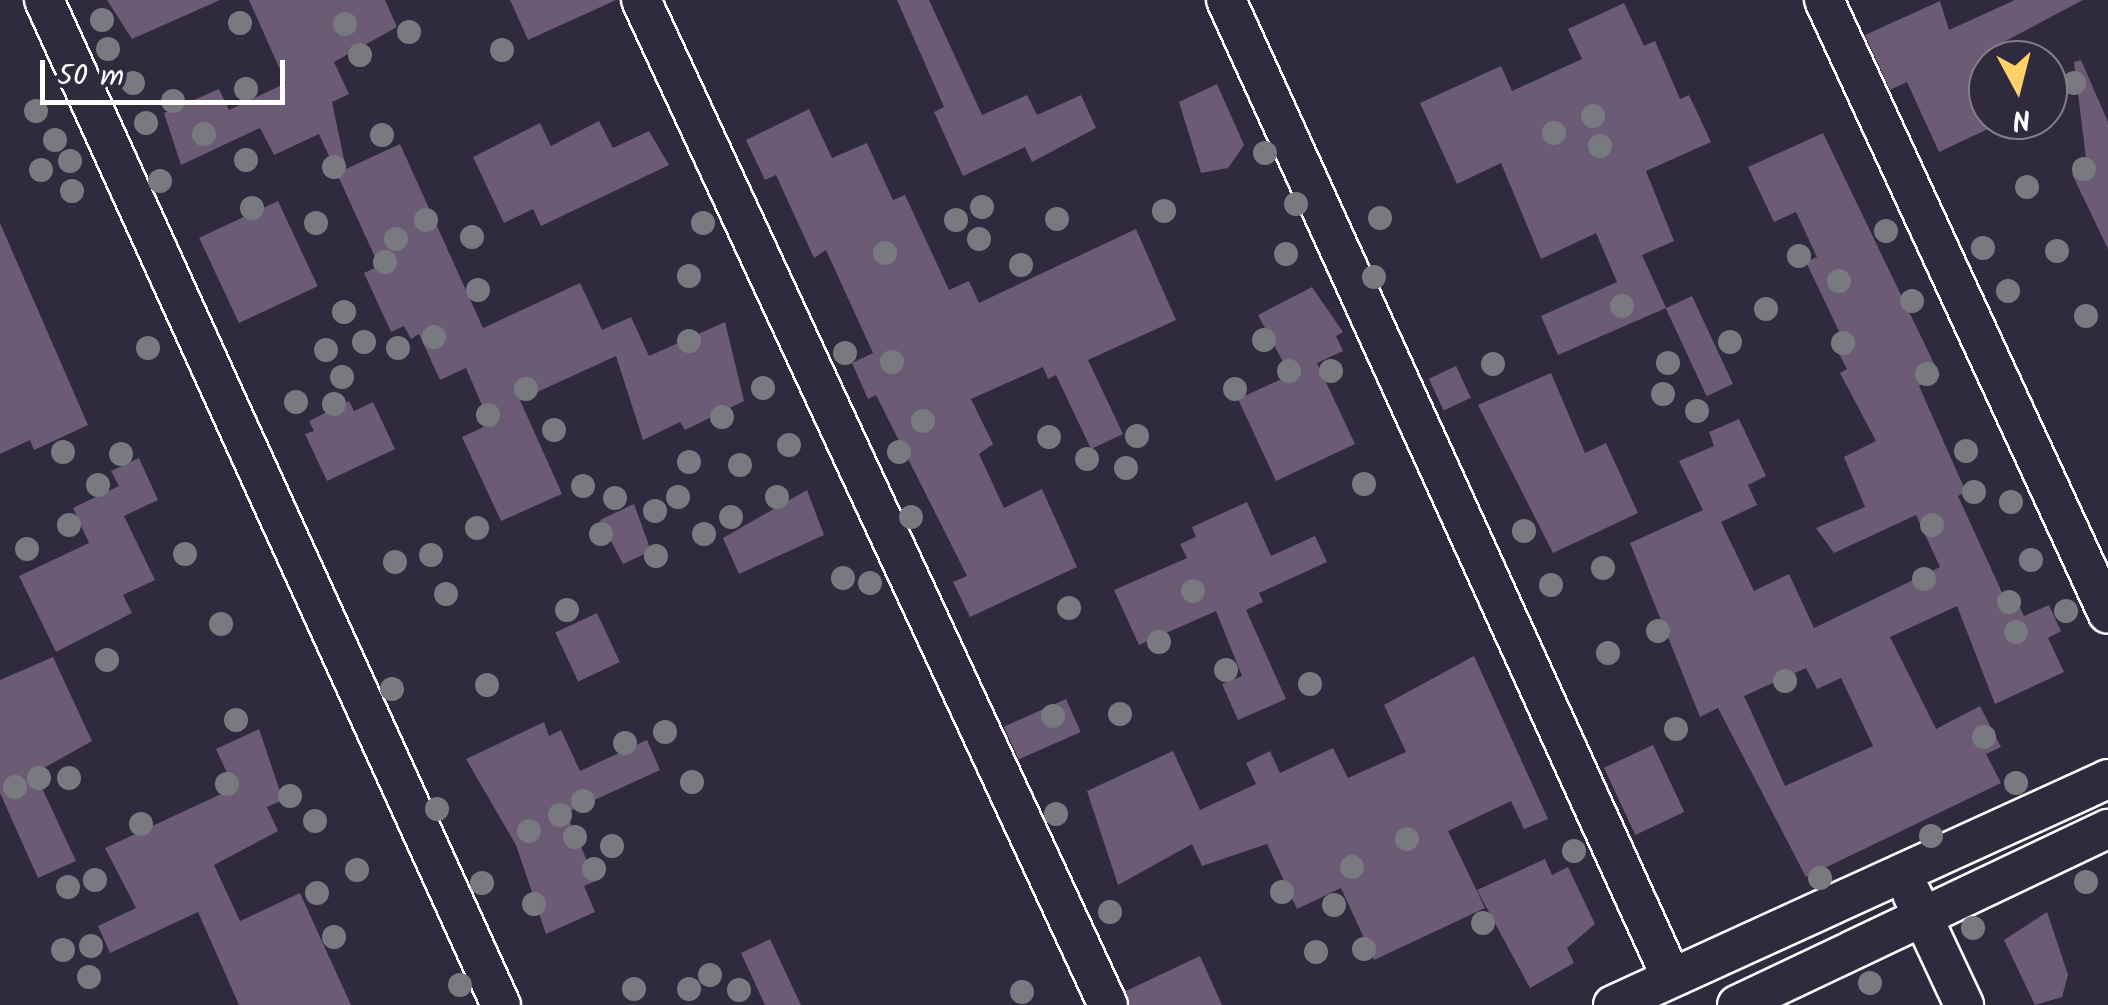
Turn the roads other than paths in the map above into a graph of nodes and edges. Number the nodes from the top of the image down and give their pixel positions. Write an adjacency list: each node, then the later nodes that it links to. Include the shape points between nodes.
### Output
1 (44, 0): 11 (street)
2 (641, 0): 12 (street)
3 (1226, 0): 10 (street)
4 (1824, 0): 5 (street)
5 (2108, 614)
6 (2108, 779): 8 (street)
7 (2108, 829): 9 (street)
8 (1902, 872): 9 (street); 10 (street)
9 (1924, 918): 14 (street); 15 (street)
10 (1671, 977): 13 (street)
11 (501, 1005)
12 (1108, 1005)
13 (1613, 1005)
14 (1737, 1005)
15 (1964, 1005)

